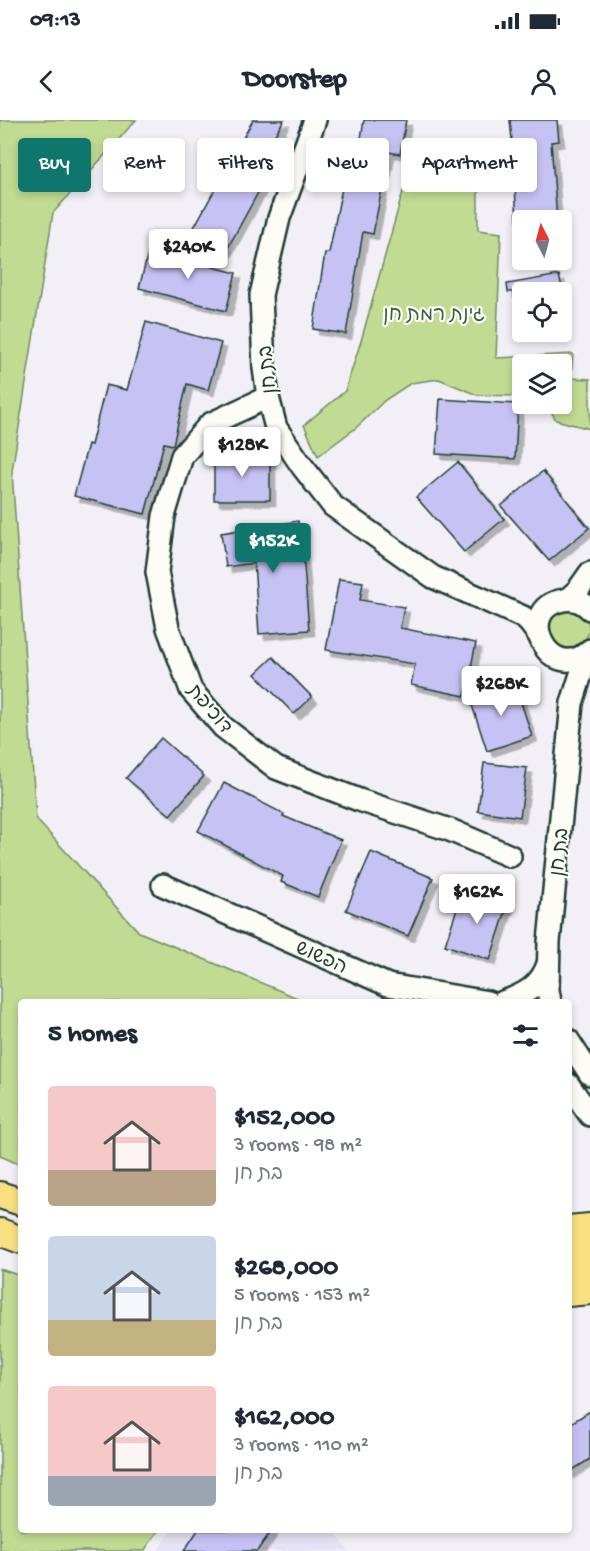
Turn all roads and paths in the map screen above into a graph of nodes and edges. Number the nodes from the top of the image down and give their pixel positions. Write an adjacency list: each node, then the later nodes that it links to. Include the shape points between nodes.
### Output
1 (315, 120): 2 (street, בת חן, via 279,218 261,296)
2 (267, 397): 6 (street, בת חן, via 276,428 333,506 433,577); 11 (street, דוכיפת, via 210,424 182,456 164,516 157,572 168,628 191,690 223,727 276,768)
3 (590, 573): 4 (street, via 578,590)
4 (558, 603): 5 (street, via 578,601); 6 (street); 7 (street, via 542,615)
5 (590, 609)
6 (514, 612): 7 (street, בת חן, via 529,622)
7 (538, 635): 9 (street, בת חן, via 542,645)
8 (589, 651): 9 (street, via 569,660); 10 (street, בת חן)
9 (558, 658): 10 (street, בת חן)
10 (572, 703): 13 (street, בת חן)
11 (510, 856)
12 (164, 885): 14 (street, הפשוש, via 388,985)
13 (548, 964): 15 (street, via 544,975); 16 (street, בת חן)
14 (470, 999)
15 (514, 999)
16 (550, 999)
17 (572, 1046): 18 (street)
18 (590, 1074)
19 (572, 1090): 20 (street)
20 (590, 1115)
21 (0, 1195): 22 (main road)
22 (18, 1202)
23 (590, 1227): 24 (main road)
24 (572, 1229)
25 (0, 1232): 26 (main road)
26 (18, 1239)
27 (590, 1249): 28 (main road)
28 (572, 1250)
29 (590, 1268): 30 (main road)
30 (572, 1270)
31 (590, 1291): 32 (main road)
32 (572, 1293)

